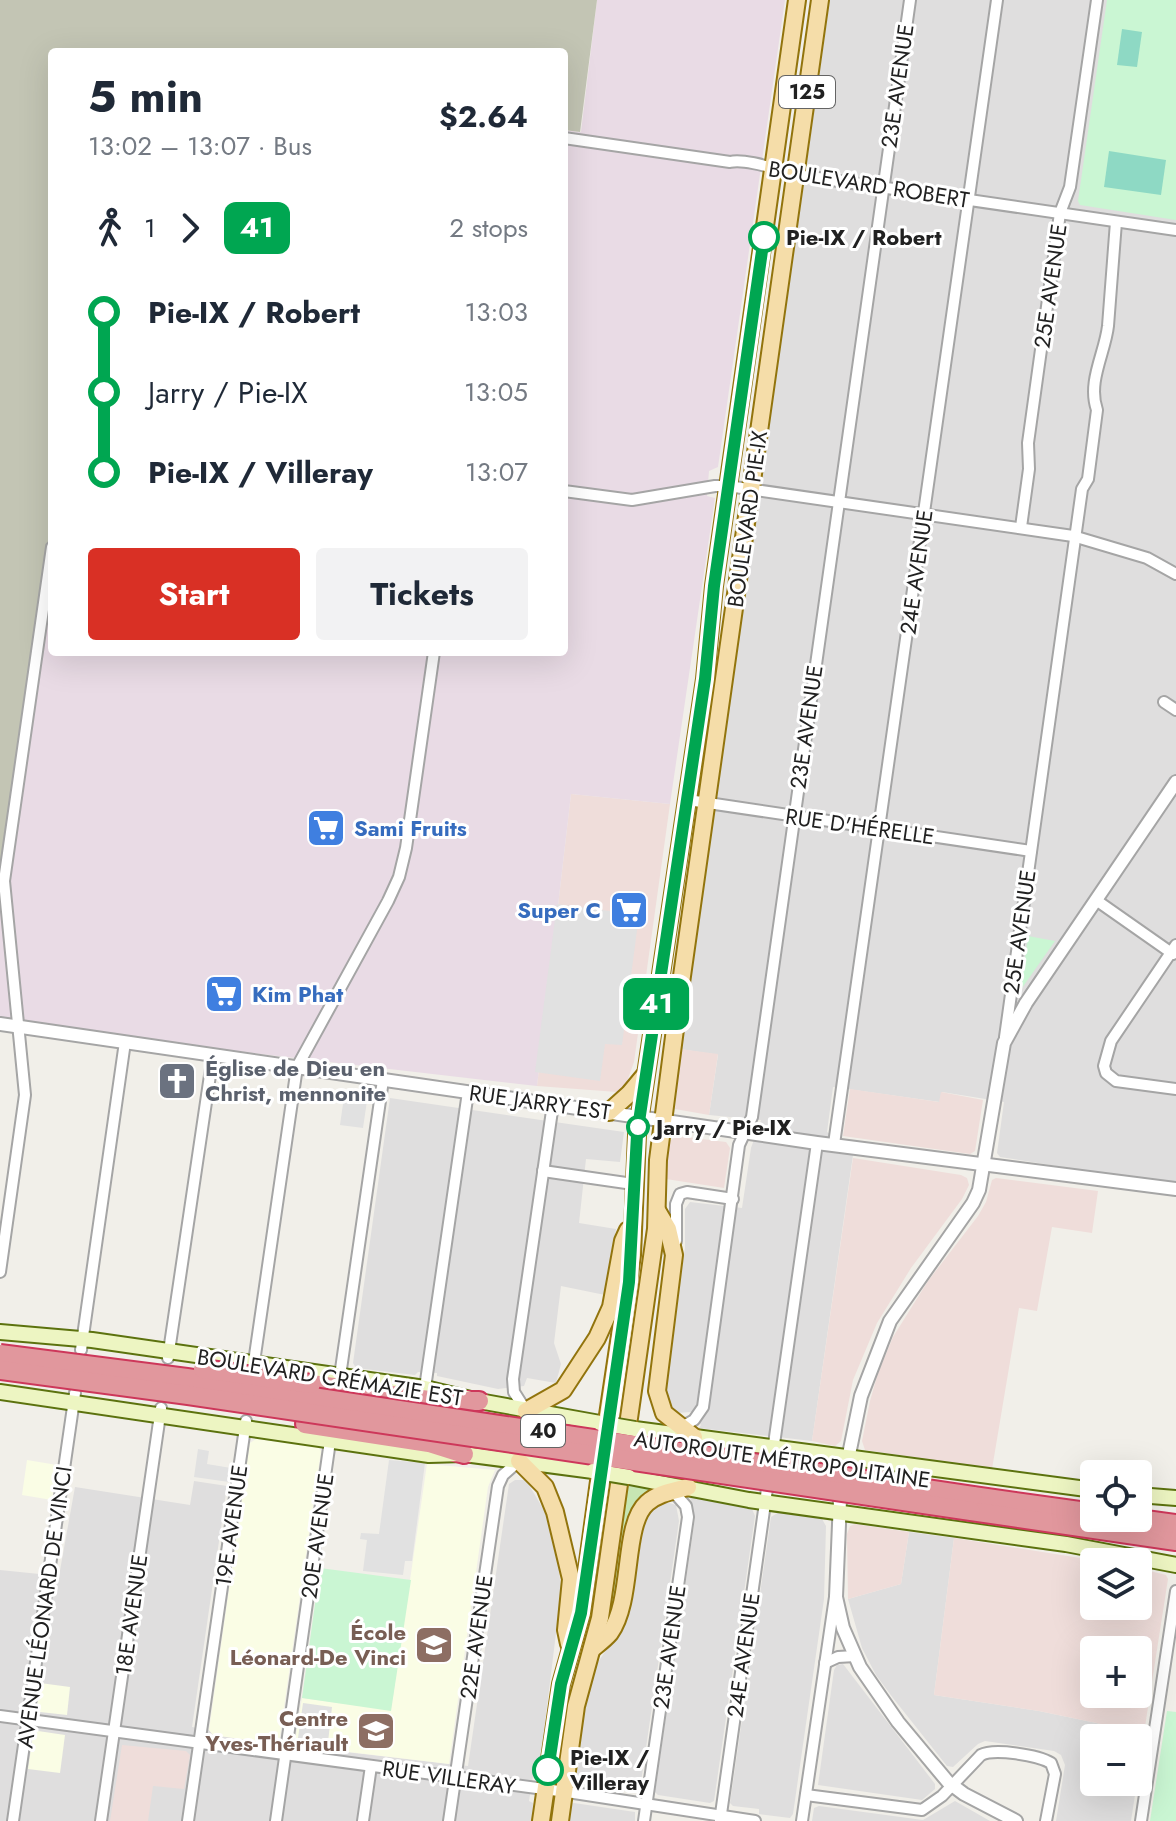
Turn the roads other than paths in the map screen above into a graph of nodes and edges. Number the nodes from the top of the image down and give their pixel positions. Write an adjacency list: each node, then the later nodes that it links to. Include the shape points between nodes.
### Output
1 (797, 0): 7 (main road, BOULEVARD PIE-IX / 125)
2 (820, 0): 8 (main road, BOULEVARD PIE-IX / 125)
3 (910, 0): 9 (street, 23E AVENUE)
4 (997, 0): 10 (street, 24E AVENUE)
5 (1097, 0): 11 (street, 25E AVENUE, via 1069,194)
6 (568, 139): 7 (street, BOULEVARD ROBERT)
7 (773, 168): 8 (street, BOULEVARD ROBERT); 14 (main road, BOULEVARD PIE-IX / 125)
8 (796, 174): 9 (street, BOULEVARD ROBERT); 15 (main road, BOULEVARD PIE-IX / 125)
9 (882, 188): 10 (street, BOULEVARD ROBERT); 17 (street, 23E AVENUE)
10 (969, 200): 11 (street, BOULEVARD ROBERT); 18 (street, 24E AVENUE)
11 (1060, 213): 12 (street, BOULEVARD ROBERT); 19 (street, 25E AVENUE)
12 (1116, 222): 13 (street, BOULEVARD ROBERT); 20 (street, 25E AVENUE, via 1108,326 1099,356 1097,410)
13 (1176, 230)
14 (728, 486): 15 (street); 16 (street, via 632,500); 27 (main road, BOULEVARD PIE-IX / 125)
15 (751, 490): 17 (street); 28 (main road, BOULEVARD PIE-IX / 125)
16 (568, 492)
17 (838, 502): 18 (street); 29 (street, 23E AVENUE)
18 (924, 514): 19 (street); 30 (street, 24E AVENUE)
19 (1021, 527): 20 (street)
20 (1077, 537): 21 (street); 31 (street, 25E AVENUE)
21 (1175, 570)
22 (48, 574): 35 (street, via 5,860 4,896)
23 (433, 656): 39 (street, via 399,877)
24 (1164, 702): 25 (street)
25 (1176, 710)
26 (1176, 782): 32 (street)
27 (688, 800): 28 (street, RUE D'HÉRELLE); 40 (main road, BOULEVARD PIE-IX / 125)
28 (706, 803): 29 (street, RUE D'HÉRELLE); 47 (main road, BOULEVARD PIE-IX / 125)
29 (794, 816): 30 (street, RUE D'HÉRELLE); 48 (street, 23E AVENUE, via 752,1117)
30 (879, 829): 31 (street, RUE D'HÉRELLE); 50 (street, 24E AVENUE)
31 (1031, 851): 37 (street, 25E AVENUE)
32 (1096, 900): 33 (street); 37 (street)
33 (1174, 951): 42 (street, via 1118,1031 1104,1066 1110,1078)
34 (0, 1024): 35 (street, RUE JARRY EST)
35 (19, 1027): 36 (street, RUE JARRY EST); 59 (street, via 25,1095)
36 (125, 1042): 38 (street, RUE JARRY EST); 61 (street)
37 (1004, 1043): 51 (street)
38 (213, 1055): 39 (street, RUE JARRY EST); 63 (street)
39 (297, 1067): 41 (street, RUE JARRY EST); 64 (street)
40 (645, 1075): 45 (main road); 46 (main road, BOULEVARD PIE-IX / 125)
41 (383, 1080): 43 (street, RUE JARRY EST); 67 (street)
42 (1176, 1089)
43 (468, 1092): 44 (street, RUE JARRY EST); 69 (street)
44 (553, 1104): 45 (street, RUE JARRY EST); 52 (street)
45 (609, 1112): 46 (street, RUE JARRY EST)
46 (640, 1117): 47 (street, RUE JARRY EST); 53 (main road, BOULEVARD PIE-IX / 125)
47 (662, 1121): 48 (street, RUE JARRY EST); 56 (main road, BOULEVARD PIE-IX / 125)
48 (745, 1132): 49 (street, RUE JARRY EST); 55 (street, 23E AVENUE)
49 (817, 1143): 50 (street, RUE JARRY EST); 80 (street)
50 (834, 1144): 51 (street, RUE JARRY EST)
51 (985, 1164): 54 (street, RUE JARRY EST); 83 (street, via 973,1203 890,1321 861,1396)
52 (543, 1171): 53 (street); 73 (street, via 513,1379)
53 (633, 1184): 57 (main road, BOULEVARD PIE-IX / 125)
54 (1176, 1189)
55 (733, 1199): 58 (street, via 680,1194); 78 (street, 23E AVENUE, via 703,1407)
56 (657, 1211): 58 (main road); 77 (main road, BOULEVARD PIE-IX / 125)
57 (633, 1222): 73 (main road, via 623,1241 611,1307 597,1338 563,1390); 75 (main road, BOULEVARD PIE-IX / 125, via 631,1267)
58 (674, 1255): 78 (main road, via 657,1391 664,1413)
59 (0, 1272)
60 (0, 1332): 61 (main road, BOULEVARD CRÉMAZIE EST)
61 (82, 1345): 63 (main road, BOULEVARD CRÉMAZIE EST)
62 (0, 1354): 65 (highway, AUTOROUTE MÉTROPOLITAINE / 40, bridge)
63 (168, 1355): 64 (main road, BOULEVARD CRÉMAZIE EST)
64 (254, 1367): 67 (main road, BOULEVARD CRÉMAZIE EST)
65 (113, 1368): 72 (highway, bridge, via 191,1367 436,1401); 91 (highway, AUTOROUTE MÉTROPOLITAINE / 40, bridge)
66 (0, 1370): 68 (highway, AUTOROUTE MÉTROPOLITAINE / 40, bridge)
67 (340, 1376): 69 (main road, BOULEVARD CRÉMAZIE EST)
68 (138, 1387): 81 (highway, bridge, via 203,1409 429,1443); 91 (highway, AUTOROUTE MÉTROPOLITAINE / 40, bridge)
69 (425, 1388): 72 (main road, BOULEVARD CRÉMAZIE EST)
70 (0, 1392): 71 (main road)
71 (75, 1397): 74 (main road); 105 (street, AVENUE LÉONARD DE VINCI)
72 (479, 1401): 73 (main road, BOULEVARD CRÉMAZIE EST)
73 (526, 1411): 75 (main road, BOULEVARD CRÉMAZIE EST)
74 (160, 1412): 76 (main road); 106 (street, 18E AVENUE)
75 (604, 1419): 77 (main road, BOULEVARD CRÉMAZIE EST, bridge)
76 (245, 1424): 79 (main road); 107 (street, 19E AVENUE)
77 (632, 1424): 78 (main road, BOULEVARD CRÉMAZIE EST)
78 (681, 1432): 80 (main road, BOULEVARD CRÉMAZIE EST)
79 (330, 1441): 81 (main road, via 429,1455); 108 (street, 20E AVENUE)
80 (773, 1452): 83 (main road, BOULEVARD CRÉMAZIE EST)
81 (464, 1454): 82 (main road)
82 (519, 1461): 84 (main road); 101 (main road, via 545,1487 555,1512 571,1583 566,1630); 110 (street, 22E AVENUE, via 498,1486)
83 (847, 1462): 87 (main road, BOULEVARD CRÉMAZIE EST)
84 (596, 1476): 85 (main road, bridge); 101 (main road, via 581,1613)
85 (624, 1481): 86 (main road); 100 (main road)
86 (675, 1487): 88 (main road); 100 (main road, via 640,1513 622,1608 608,1636); 115 (street, 23E AVENUE, via 688,1517)
87 (1080, 1488)
88 (766, 1495): 92 (main road); 116 (street, 24E AVENUE)
89 (1152, 1496): 90 (main road)
90 (1176, 1498)
91 (972, 1503): 93 (highway, AUTOROUTE MÉTROPOLITAINE / 40); 96 (highway, AUTOROUTE MÉTROPOLITAINE / 40)
92 (840, 1506): 97 (main road); 99 (street)
93 (1080, 1512)
94 (1152, 1521): 95 (highway)
95 (1176, 1524)
96 (1176, 1541)
97 (1176, 1565)
98 (1176, 1591): 130 (street)
99 (836, 1593): 102 (street); 103 (street)
100 (592, 1649): 113 (main road, via 579,1692)
101 (571, 1654): 112 (main road, via 561,1684)
102 (855, 1656): 103 (street); 111 (street, via 898,1722)
103 (825, 1663): 114 (street)
104 (0, 1716): 105 (street, RUE VILLERAY)
105 (27, 1720): 106 (street, RUE VILLERAY); 117 (street, AVENUE LÉONARD DE VINCI)
106 (114, 1732): 107 (street, RUE VILLERAY); 118 (street, 18E AVENUE)
107 (199, 1743): 108 (street, RUE VILLERAY); 119 (street, 19E AVENUE)
108 (285, 1754): 109 (street, RUE VILLERAY); 120 (street, 20E AVENUE)
109 (371, 1766): 110 (street, RUE VILLERAY); 121 (street)
110 (455, 1777): 112 (street, RUE VILLERAY); 122 (street, 22E AVENUE)
111 (952, 1785): 114 (street, via 922,1810); 128 (street); 129 (street, via 987,1752 1045,1759 1055,1774)
112 (545, 1790): 113 (street, RUE VILLERAY); 123 (main road)
113 (564, 1792): 115 (street, RUE VILLERAY); 124 (main road)
114 (806, 1795): 127 (street)
115 (646, 1803): 116 (street, RUE VILLERAY); 125 (street, 23E AVENUE)
116 (720, 1818): 126 (street, RUE VILLERAY)
117 (13, 1821)
118 (101, 1821)
119 (188, 1821)
120 (276, 1821)
121 (363, 1821)
122 (449, 1821)
123 (541, 1821)
124 (560, 1821)
125 (644, 1821)
126 (755, 1821)
127 (802, 1821)
128 (1016, 1821)
129 (1046, 1821)
130 (1141, 1821)

